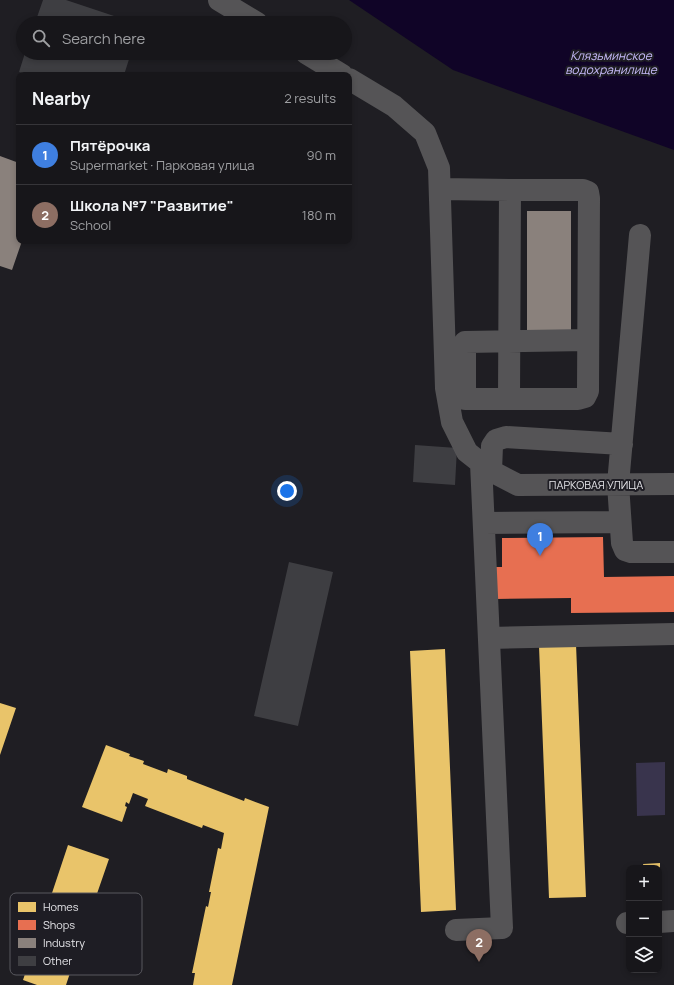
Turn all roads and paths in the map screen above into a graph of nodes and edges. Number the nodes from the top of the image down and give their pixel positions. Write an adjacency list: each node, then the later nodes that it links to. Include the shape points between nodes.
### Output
1 (219, 0): 2 (street)
2 (245, 16)
3 (317, 60): 4 (street)
4 (337, 72)
5 (352, 81): 6 (street, via 394,106 425,133 439,168)
6 (441, 189): 7 (street); 13 (street, via 446,388 452,422 467,452)
7 (510, 190): 9 (street, via 588,192); 10 (street)
8 (640, 235): 12 (street)
9 (588, 340): 10 (street); 11 (street, via 588,391 585,397)
10 (510, 341): 11 (street); 11 (street, via 465,342 465,399)
11 (509, 399)
12 (622, 444): 13 (street, via 506,437 496,440 492,446); 14 (street)
13 (486, 467): 14 (street, ПАРКОВАЯ УЛИЦА, via 518,485); 17 (street)
14 (618, 484): 15 (street, ПАРКОВАЯ УЛИЦА); 16 (street)
15 (674, 484)
16 (620, 522): 17 (street); 18 (street, via 625,550)
17 (484, 523): 20 (street)
18 (674, 552)
19 (674, 634): 20 (street)
20 (489, 638): 23 (street, via 502,928)
21 (674, 921): 22 (street)
22 (662, 922)
23 (456, 930)

